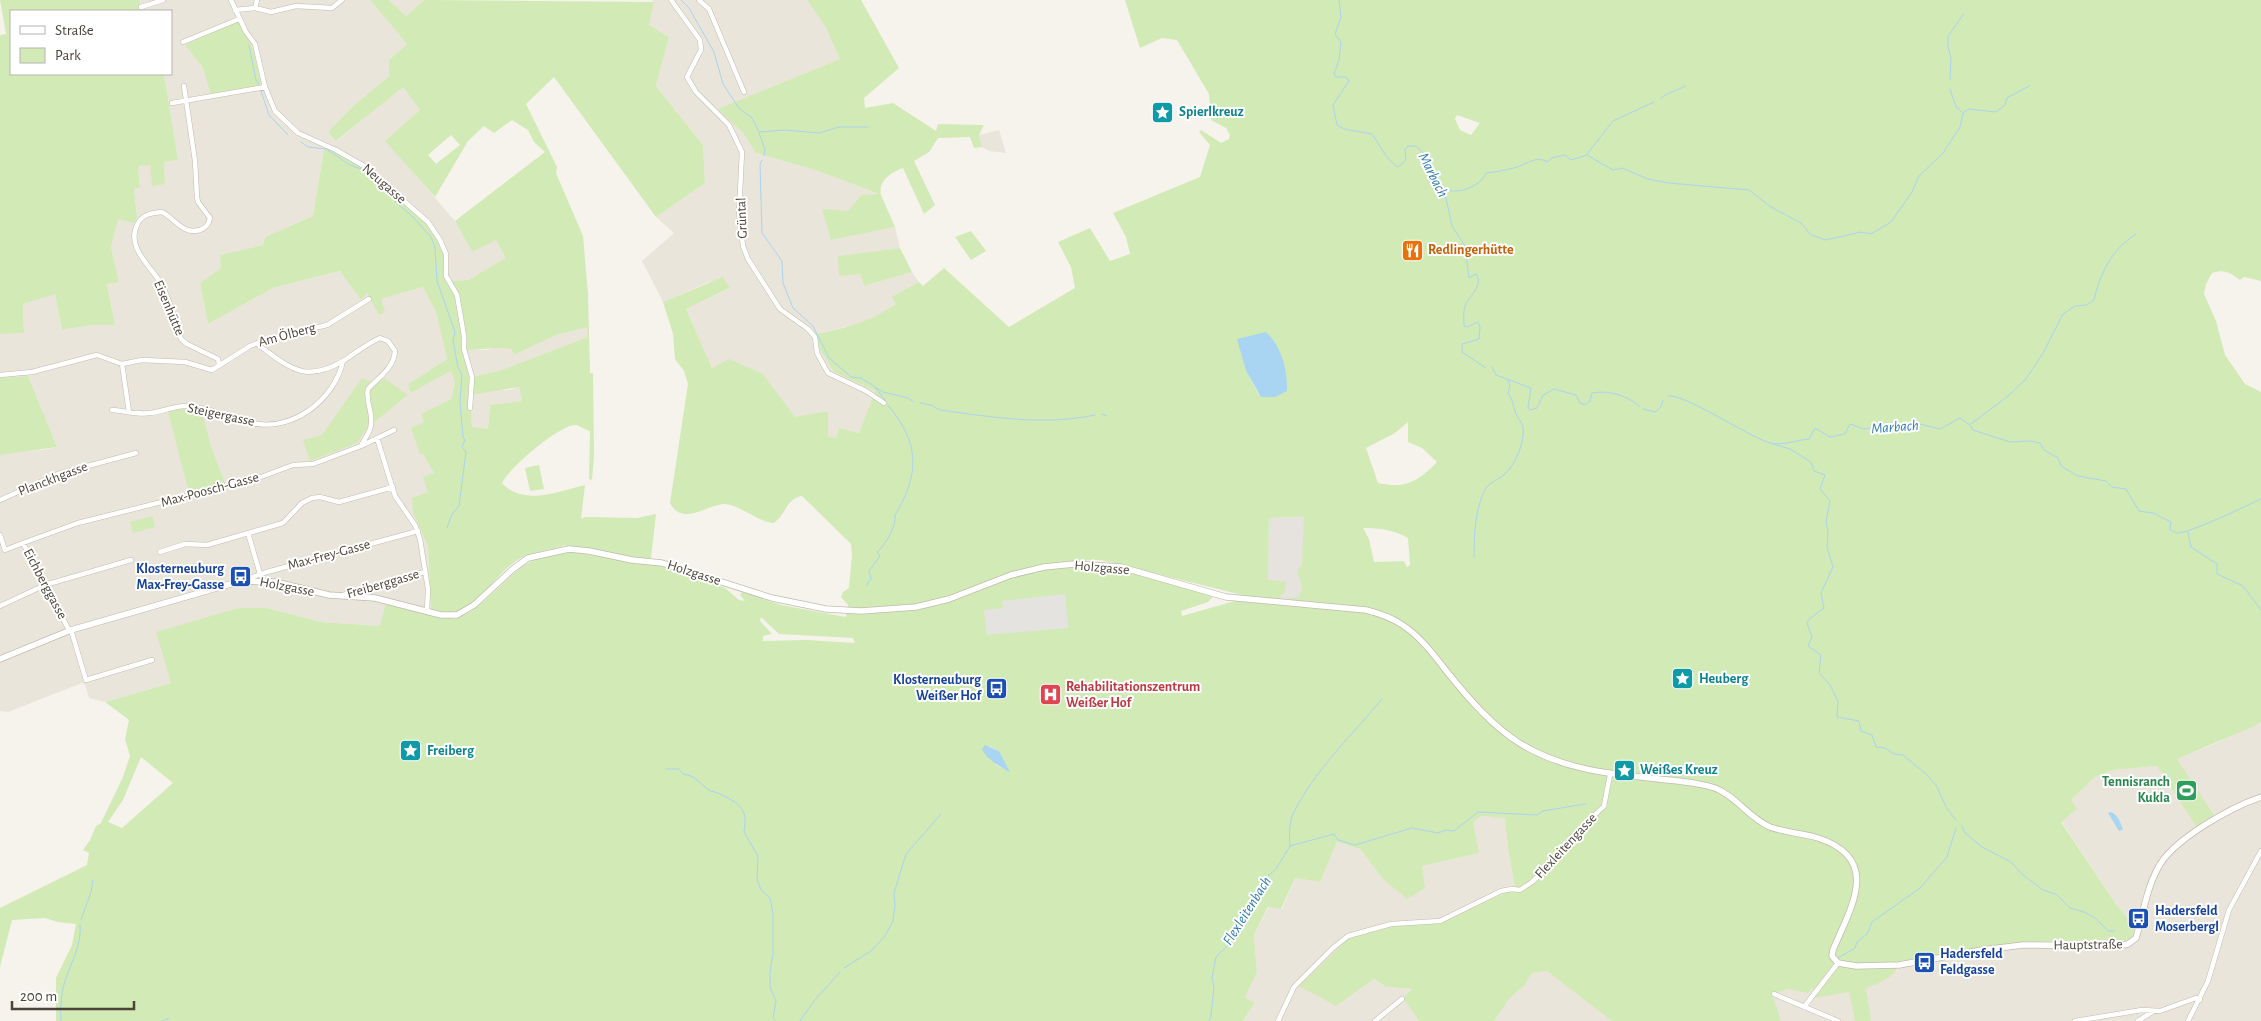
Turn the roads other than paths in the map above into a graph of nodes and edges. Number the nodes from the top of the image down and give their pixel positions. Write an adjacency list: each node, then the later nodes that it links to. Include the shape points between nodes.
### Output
1 (163, 0): 7 (street)
2 (231, 0): 9 (street, Neugasse)
3 (257, 0): 8 (street)
4 (342, 0): 8 (street, via 332,8 296,6 271,12)
5 (672, 0): 23 (street, Grüntal, via 700,40 700,50 687,77 696,92 729,124 742,152 739,213 743,246 780,308 815,337 817,353 828,374)
6 (699, 0): 14 (street, via 709,9)
7 (141, 7)
8 (255, 8): 9 (street)
9 (235, 10): 10 (street, Neugasse)
10 (238, 19): 11 (street); 13 (street, Neugasse, via 255,44)
11 (183, 42)
12 (184, 86): 15 (street, Eisenhütte)
13 (265, 87): 15 (street); 24 (street, Neugasse, via 275,111 286,124 364,166 428,222 440,240 446,254 444,270 457,296 464,349 472,377)
14 (744, 92)
15 (188, 102): 16 (street); 21 (street, Eisenhütte, via 196,197 210,218 209,222 205,228 194,231 182,229 162,212 150,213 141,218 134,236 136,246 163,287 181,339 218,359)
16 (172, 103)
17 (370, 299): 18 (street, Am Ölberg, via 327,325)
18 (257, 344): 19 (street, via 303,373 322,371); 21 (street, Am Ölberg)
19 (343, 361): 26 (street, Steigergasse, via 340,372 321,402 307,413 279,423 252,423 186,406 151,413); 29 (street, via 380,338 388,341 395,351 391,366 368,389 371,427)
20 (122, 364): 21 (street, Am Ölberg, via 142,360 184,362 212,370); 22 (street, Am Ölberg, via 97,355 32,372); 26 (street)
21 (219, 364)
22 (0, 375)
23 (884, 402)
24 (470, 408)
25 (112, 410): 26 (street, Steigergasse)
26 (129, 412)
27 (394, 430): 28 (street, Max-Poosch-Gasse)
28 (377, 438): 29 (street, Max-Poosch-Gasse); 31 (street)
29 (361, 446): 36 (street, Max-Poosch-Gasse, via 314,464 293,465 261,477 78,523)
30 (136, 453): 32 (street, Planckhgasse, via 58,474)
31 (393, 487): 33 (street); 34 (street, via 339,502 312,498 302,503 283,523)
32 (0, 500)
33 (418, 531): 40 (street, Max-Frey-Gasse); 41 (street)
34 (248, 533): 38 (street, via 207,545 185,544); 42 (street)
35 (0, 535): 37 (street, Eichberggasse)
36 (23, 543): 37 (street, Eichberggasse); 45 (street, Eichberggasse)
37 (2, 551)
38 (160, 552)
39 (131, 560): 45 (street)
40 (267, 572): 42 (street, Max-Frey-Gasse); 44 (street)
41 (426, 572): 46 (street, Freiberggasse); 50 (street)
42 (260, 574): 43 (street, Max-Frey-Gasse)
43 (242, 581): 44 (street, Holzgasse); 51 (street, Holzgasse)
44 (269, 581): 47 (street, Holzgasse)
45 (45, 585): 49 (street); 51 (street, Eichberggasse)
46 (367, 587): 47 (street, Freiberggasse); 48 (street)
47 (340, 596): 48 (street, Holzgasse)
48 (369, 597): 50 (street, Holzgasse)
49 (0, 606)
50 (427, 610): 54 (street, Holzgasse, via 447,616 462,613 528,558 576,549 632,560 662,562 772,598 826,610 861,612 916,607 949,599 1011,575 1044,567 1120,567 1226,597 1366,610 1388,617 1408,629 1432,652 1478,708 1520,744 1575,768)
51 (70, 630): 52 (street, Holzgasse); 53 (street, Eichberggasse, via 86,680)
52 (0, 659)
53 (152, 660)
54 (1610, 775): 57 (street, Holzgasse, via 1697,783 1717,789 1761,822 1817,837 1843,852 1854,866 1858,881 1854,904 1833,950 1832,956); 63 (street, Flexleitengasse, via 1604,806 1532,882 1520,890 1501,891 1440,921 1391,924 1348,936 1294,987)
55 (2261, 796): 57 (street, Hauptstraße, via 2218,818 2172,848 2153,878 2136,938 2128,944 2023,945 1899,965)
56 (2261, 851): 60 (street, via 2222,926 2216,956)
57 (1838, 963): 61 (street)
58 (1774, 994): 61 (street)
59 (1402, 999): 64 (street)
60 (2200, 1000): 62 (street, via 2196,998); 68 (street)
61 (1804, 1007): 65 (street)
62 (2152, 1012): 66 (street, via 2142,1010); 67 (street)
63 (1278, 1021)
64 (1374, 1021)
65 (1838, 1021)
66 (2075, 1021)
67 (2138, 1021)
68 (2188, 1021)

